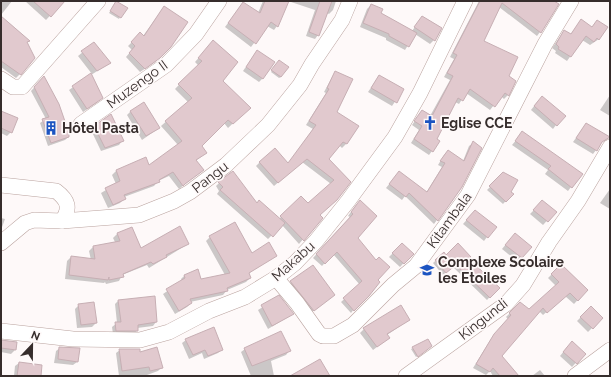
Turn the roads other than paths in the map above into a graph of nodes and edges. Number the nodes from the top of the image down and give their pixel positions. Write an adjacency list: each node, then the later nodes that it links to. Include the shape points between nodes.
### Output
1 (98, 1): 6 (street, via 22,87 13,87)
2 (350, 1): 10 (street, Pangu, via 342,20 300,85 268,125 226,165 190,192 139,215)
3 (465, 1): 12 (street, Makabu, via 420,93 394,137 316,241)
4 (570, 1): 12 (street, Kitambala, via 545,44 468,195 416,266 353,325 334,336 319,334)
5 (213, 2): 7 (street, Muzengo II, via 196,34 166,65)
6 (1, 79)
7 (81, 124)
8 (610, 147): 15 (street, Kingundi, via 523,285 501,308)
9 (1, 185): 10 (street, via 56,191 68,206)
10 (62, 221): 11 (street, Pangu, via 34,220 25,223)
11 (1, 243)
12 (276, 278): 13 (street, Makabu, via 245,297 209,311 169,332 140,340 73,339)
13 (1, 331)
14 (610, 350): 16 (street)
15 (406, 376)
16 (575, 376)

